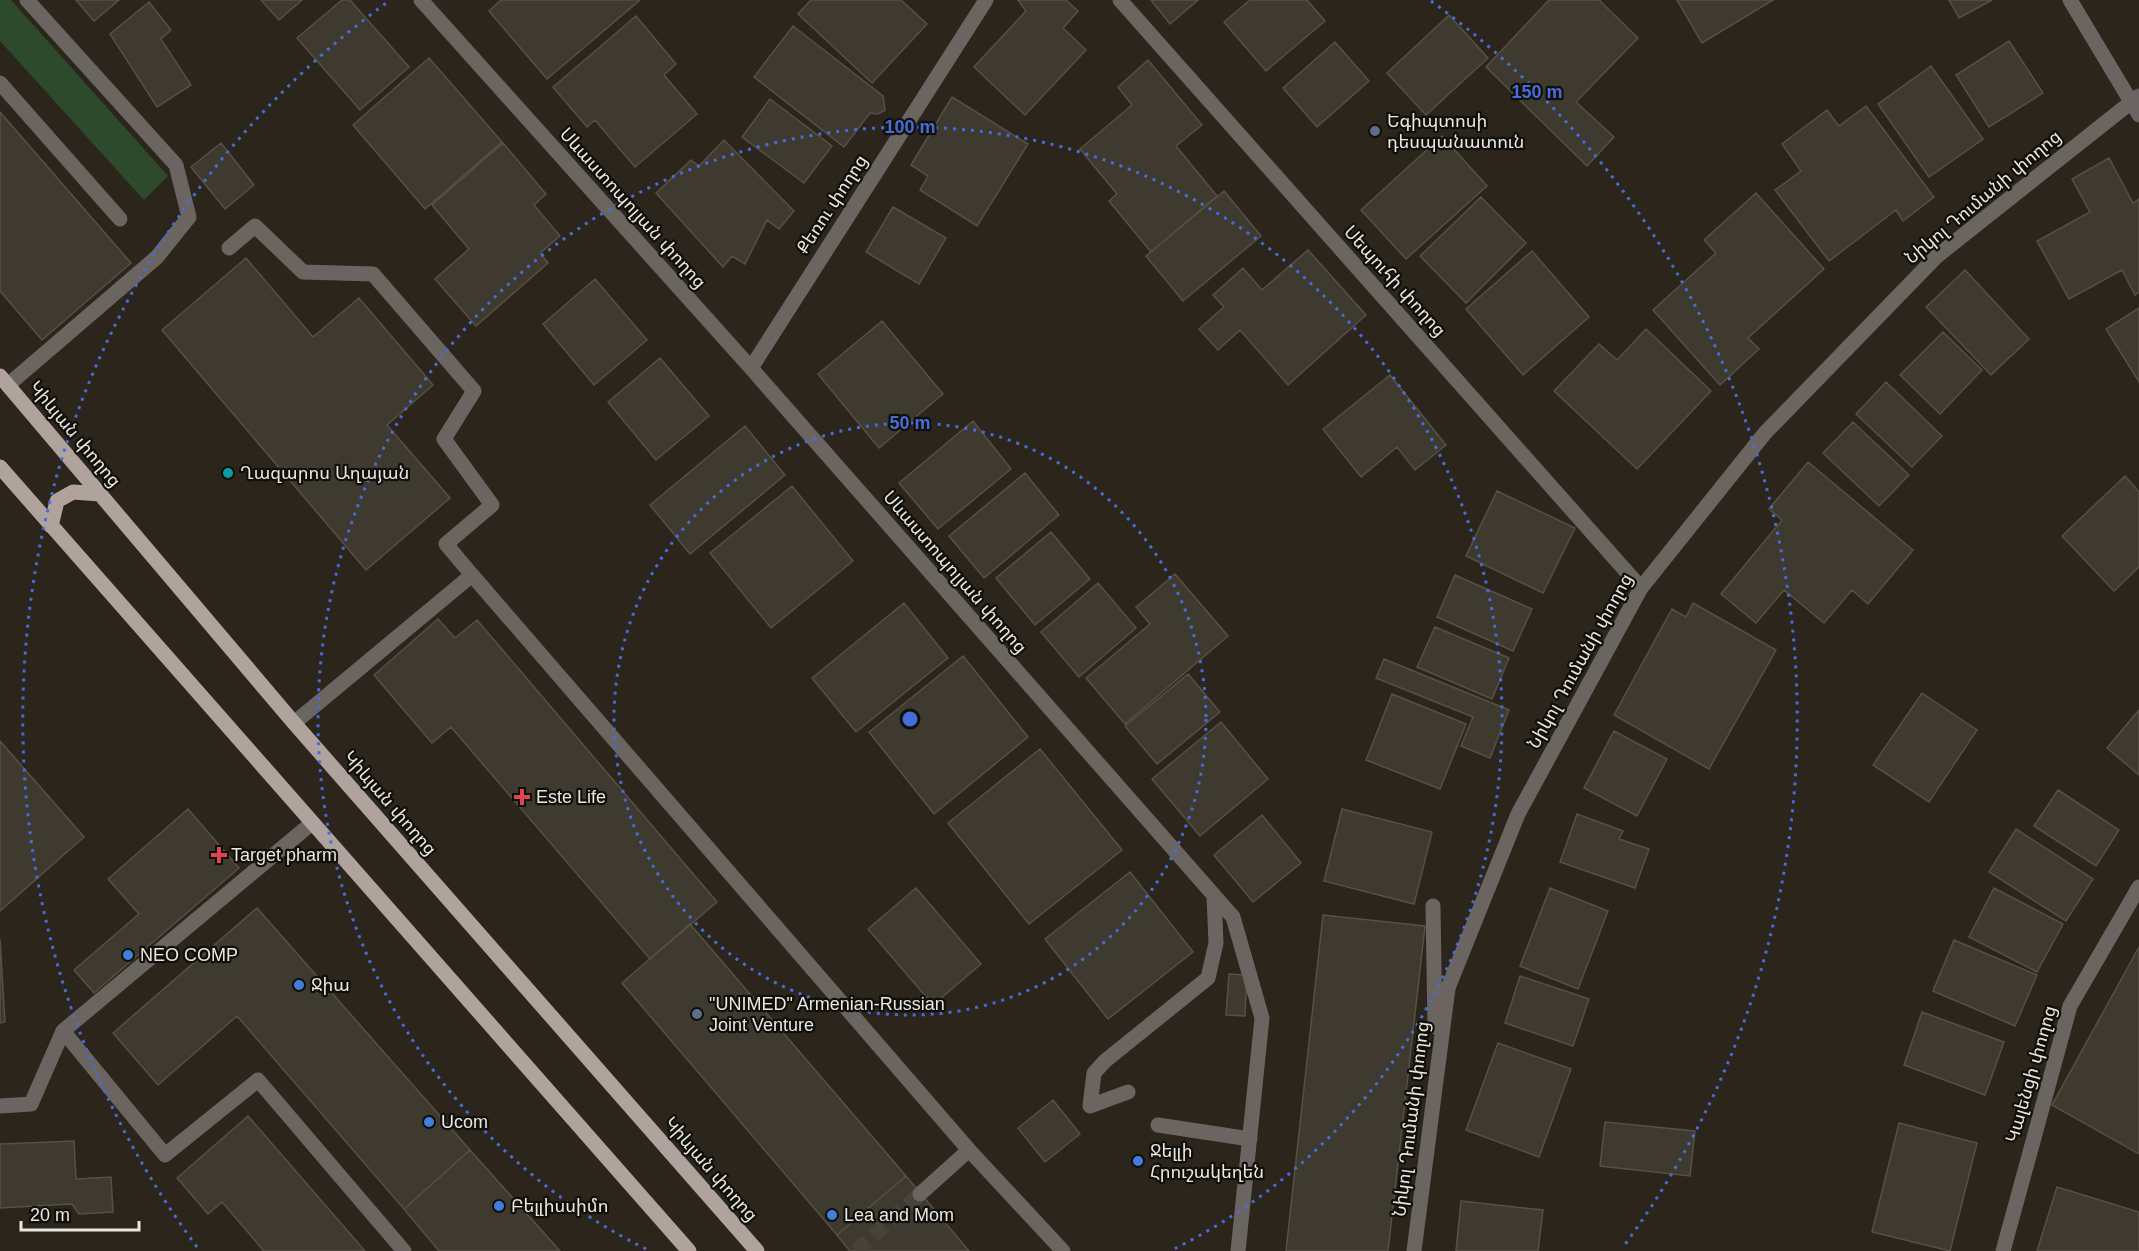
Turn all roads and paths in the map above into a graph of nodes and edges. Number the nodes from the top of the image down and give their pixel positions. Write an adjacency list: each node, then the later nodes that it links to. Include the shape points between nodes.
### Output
1 (27, 0): 12 (street, via 176,165 189,217 157,257)
2 (422, 0): 11 (street, Սևաստոպոլյան փողոց)
3 (986, 0): 11 (street, Քեռու փողոց)
4 (1120, 0): 17 (street, Սեպուհի փողոց)
5 (2070, 0): 7 (street)
6 (0, 83): 9 (street)
7 (2134, 98): 8 (street); 17 (street, Նիկոլ Դումանի փողոց, via 1937,256 1765,433)
8 (2139, 116)
9 (120, 219)
10 (230, 248): 16 (street, via 255,226 303,272 373,274 474,391 444,439 492,506 446,544)
11 (751, 368): 21 (street, Սևաստոպոլյան փողոց)
12 (4, 381): 14 (main road, Կիևյան փողոց)
13 (0, 468): 15 (main road)
14 (100, 494): 15 (main road, via 73,492 57,501); 18 (main road, Կիևյան փողոց)
15 (51, 526): 19 (main road)
16 (472, 575): 18 (street); 29 (street)
17 (1641, 588): 24 (street, Նիկոլ Դումանի փողոց, via 1518,814 1448,988)
18 (294, 723): 33 (main road, Կիևյան փողոց)
19 (312, 823): 23 (street); 32 (main road)
20 (2139, 886): 37 (street, Կալենցի փողոց, via 2070,1006)
21 (1214, 896): 25 (street, via 1216,943 1208,978 1094,1073 1090,1106); 28 (street, Սևաստոպոլյան փողոց, via 1233,917 1262,1018)
22 (1433, 906): 24 (street)
23 (63, 1031): 26 (street, via 31,1104); 31 (street, via 165,1155 258,1080)
24 (1436, 1081): 36 (street, Նիկոլ Դումանի փողոց)
25 (1128, 1092)
26 (0, 1107)
27 (1158, 1125): 28 (street)
28 (1250, 1139): 35 (street, Սևաստոպոլյան փողոց)
29 (969, 1150): 30 (street); 34 (street)
30 (920, 1194)
31 (404, 1251)
32 (689, 1251)
33 (757, 1251)
34 (1063, 1251)
35 (1238, 1251)
36 (1414, 1251)
37 (2003, 1251)

